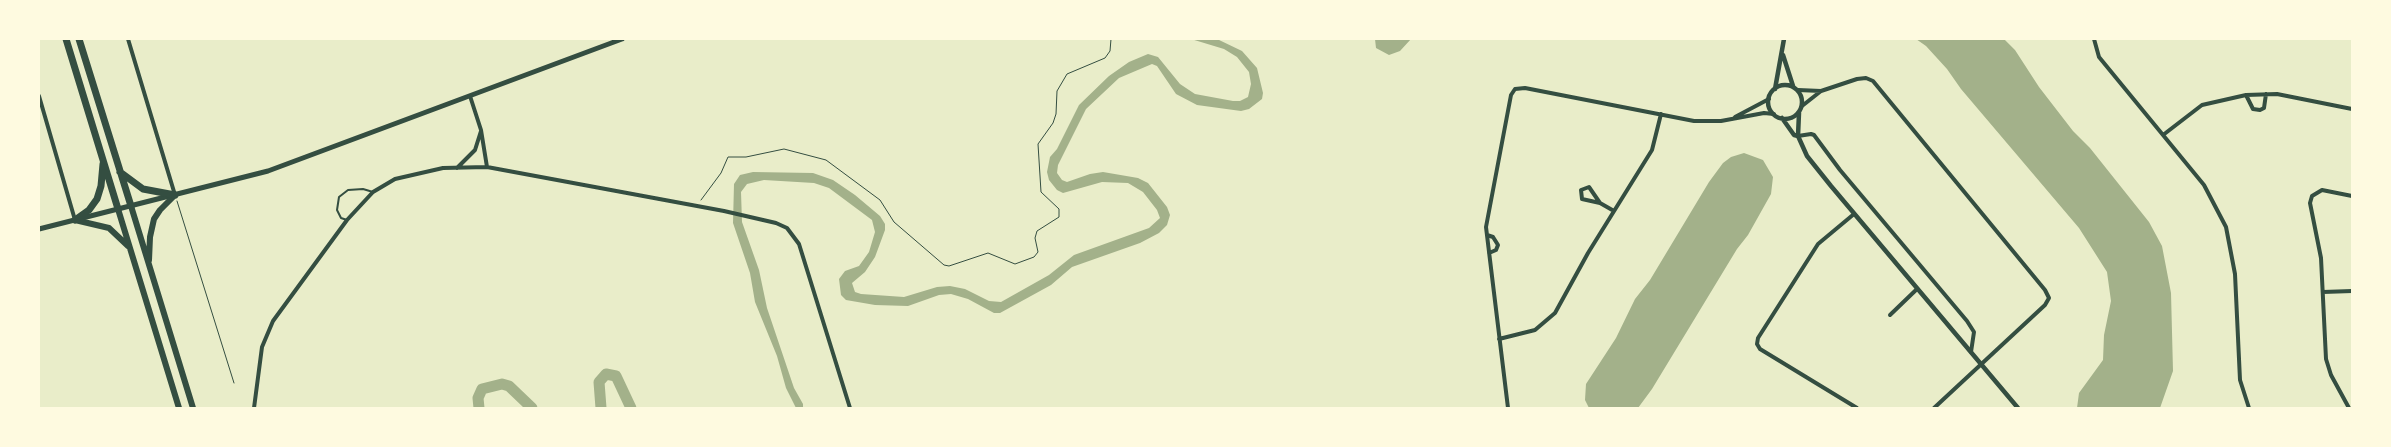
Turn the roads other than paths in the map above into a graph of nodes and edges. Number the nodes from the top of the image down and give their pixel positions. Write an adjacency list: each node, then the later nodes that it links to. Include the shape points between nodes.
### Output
1 (66, 39): 29 (highway)
2 (79, 39): 32 (highway)
3 (128, 39): 34 (street)
4 (615, 39): 8 (main road)
5 (622, 39): 8 (main road)
6 (1784, 39): 9 (street)
7 (2094, 39): 27 (street, via 2099,57)
8 (608, 43): 17 (main road)
9 (1782, 54): 10 (street); 11 (street)
10 (1793, 86): 11 (street); 12 (street)
11 (1775, 89): 18 (street)
12 (1798, 90): 13 (street); 19 (street)
13 (1822, 91): 19 (street); 54 (street, via 1857,79 1873,81 2045,290 2048,298 2045,305)
14 (2266, 94): 15 (street); 15 (street, via 2264,108 2260,110 2253,108); 20 (street)
15 (2246, 95): 27 (street, via 2202,105)
16 (39, 96): 41 (street)
17 (470, 96): 26 (street); 34 (main road, via 268,171)
18 (1769, 99): 23 (street); 24 (street)
19 (1802, 106): 21 (street)
20 (2352, 109)
21 (1799, 112): 25 (street, via 1790,118); 28 (street)
22 (1661, 114): 24 (street, via 1699,121); 39 (street, via 1652,150); 44 (street, via 1525,88 1515,89 1511,95 1486,219)
23 (1774, 114): 24 (street); 25 (street)
24 (1733, 118)
25 (1782, 118): 28 (street)
26 (481, 130): 30 (street); 31 (street, via 475,150)
27 (2163, 135): 63 (street, via 2204,185 2226,227 2235,274 2240,380)
28 (1798, 136): 40 (street, via 1808,156); 53 (street, via 1814,135 1967,321 1974,332)
29 (103, 162): 38 (highway); 41 (highway, via 97,200)
30 (487, 167): 31 (street); 58 (street, via 750,216 787,228 799,244)
31 (457, 168): 33 (street, via 395,179)
32 (120, 172): 34 (highway, via 143,189); 37 (highway)
33 (373, 192): 42 (street); 42 (lane, via 348,190 339,197 337,210 341,218)
34 (175, 195): 37 (main road); 47 (highway, via 154,219)
35 (2352, 196): 50 (street, via 2322,190 2312,196 2310,203 2319,238)
36 (1600, 203): 36 (street, via 1589,187 1581,190 1582,199); 39 (street)
37 (130, 206): 38 (main road); 47 (highway)
38 (118, 210): 41 (main road); 45 (highway)
39 (1614, 211): 52 (street, via 1550,319 1535,330)
40 (1854, 214): 48 (street); 60 (street, via 1818,244 1757,344 1760,349)
41 (75, 220): 43 (main road); 45 (highway, via 109,228)
42 (347, 220): 57 (street, via 273,321 262,347)
43 (39, 229)
44 (1486, 235): 46 (street); 46 (street, via 1493,237 1498,245)
45 (130, 249): 55 (highway)
46 (1489, 253): 52 (street)
47 (149, 266): 56 (highway)
48 (1917, 289): 51 (street); 53 (street)
49 (2352, 291): 50 (street)
50 (2323, 292): 64 (street, via 2326,360)
51 (1890, 315)
52 (1499, 339): 59 (street)
53 (1971, 353): 54 (street)
54 (1981, 364): 61 (street); 62 (street)
55 (179, 408)
56 (193, 408)
57 (254, 408)
58 (850, 408)
59 (1508, 408)
60 (1857, 408)
61 (1934, 408)
62 (2018, 408)
63 (2249, 408)
64 (2349, 408)

